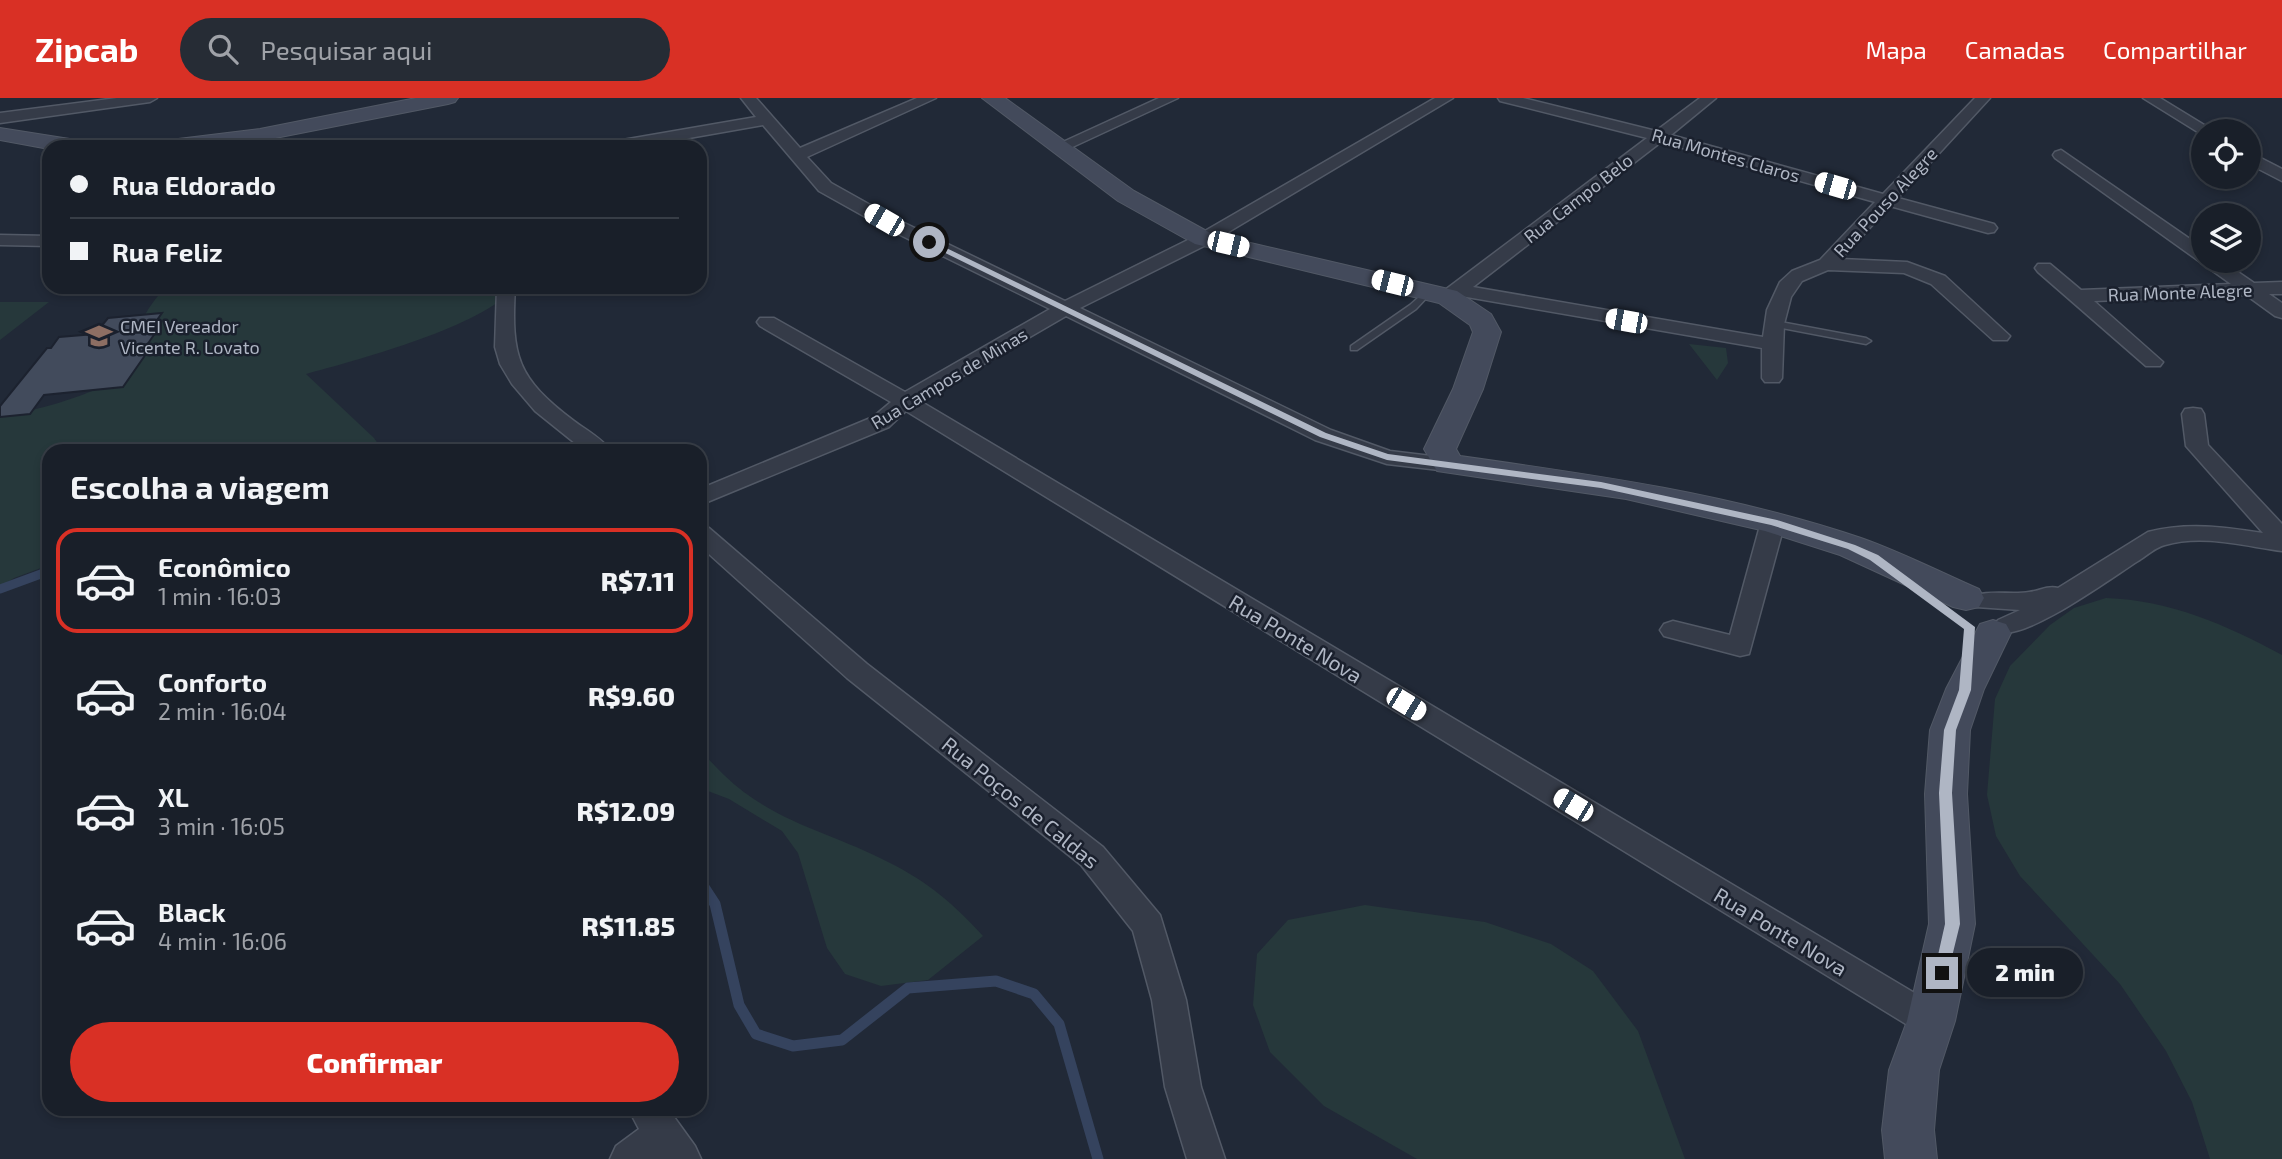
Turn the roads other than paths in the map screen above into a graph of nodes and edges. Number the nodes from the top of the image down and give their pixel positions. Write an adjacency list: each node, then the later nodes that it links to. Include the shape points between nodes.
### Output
1 (150, 98): 12 (street)
2 (448, 98): 17 (street)
3 (748, 98): 13 (street)
4 (929, 98): 22 (street)
5 (992, 98): 20 (street)
6 (1171, 98): 20 (street)
7 (1447, 98): 27 (street, Rua Campos de Minas)
8 (1505, 98): 16 (street, Rua Montes Claros)
9 (1709, 98): 16 (street, Rua Campo Belo)
10 (1983, 98): 25 (street, Rua Pouso Alegre)
11 (2150, 98): 14 (street)
12 (0, 118)
13 (765, 120): 18 (street); 22 (street)
14 (2191, 122)
15 (0, 134): 19 (street)
16 (1658, 136): 25 (street, Rua Montes Claros); 36 (street, Rua Campo Belo)
17 (222, 140)
18 (651, 140)
19 (42, 141)
20 (1060, 147): 27 (street, via 1126,196)
21 (2062, 155): 30 (street)
22 (796, 156): 40 (street, via 825,187)
23 (2261, 164): 24 (street)
24 (2282, 176)
25 (1886, 200): 26 (street, Rua Montes Claros); 31 (street, Rua Pouso Alegre)
26 (1988, 228)
27 (1204, 239): 36 (street); 40 (street, Rua Campos de Minas)
28 (0, 240): 29 (street)
29 (42, 241)
30 (2191, 247)
31 (1826, 264): 44 (street, Rua Pouso Alegre, via 1796,276 1783,291); 45 (street, via 1907,268 1938,280)
32 (2044, 268): 38 (street)
33 (2228, 273): 35 (street)
34 (2282, 288): 35 (street, Rua Monte Alegre)
35 (2251, 289): 38 (street, Rua Monte Alegre); 41 (street)
36 (1445, 293): 39 (street); 42 (street); 48 (lane, via 1413,307)
37 (506, 294): 53 (street, via 504,344 512,370 528,394)
38 (2078, 296): 49 (street)
39 (1549, 307): 42 (street, via 1519,309); 47 (street)
40 (1066, 308): 51 (street, Rua Campos de Minas); 54 (street, via 1323,435 1387,457)
41 (2282, 312)
42 (1482, 320): 54 (street, via 1488,332 1440,449)
43 (767, 322): 51 (street, Rua Ponte Nova)
44 (1775, 324): 46 (lane); 47 (street, Rua Pouso Alegre)
45 (2000, 336)
46 (1866, 341)
47 (1771, 344): 50 (street, Rua Pouso Alegre)
48 (1354, 348)
49 (2153, 362)
50 (1772, 378)
51 (905, 401): 55 (street, Rua Campos de Minas, via 880,422); 61 (street, Rua Ponte Nova)
52 (2193, 414): 58 (street, via 2197,446)
53 (591, 444)
54 (1448, 464): 56 (street, via 1626,489)
55 (707, 495)
56 (1773, 522): 59 (street, via 1852,547); 60 (street, via 1740,647)
57 (707, 539): 64 (street, Rua Poços de Caldas, via 857,671 1092,856 1148,925 1169,1000 1183,1087)
58 (2282, 541): 59 (street, via 2201,532 2157,538 2044,609)
59 (1979, 616): 61 (street, via 1965,690 1950,730 1946,793 1952,924)
60 (1673, 630)
61 (1931, 1021): 65 (street, via 1914,1070 1908,1130)
62 (665, 1134): 63 (street)
63 (629, 1159)
64 (1206, 1159)
65 (1911, 1159)

